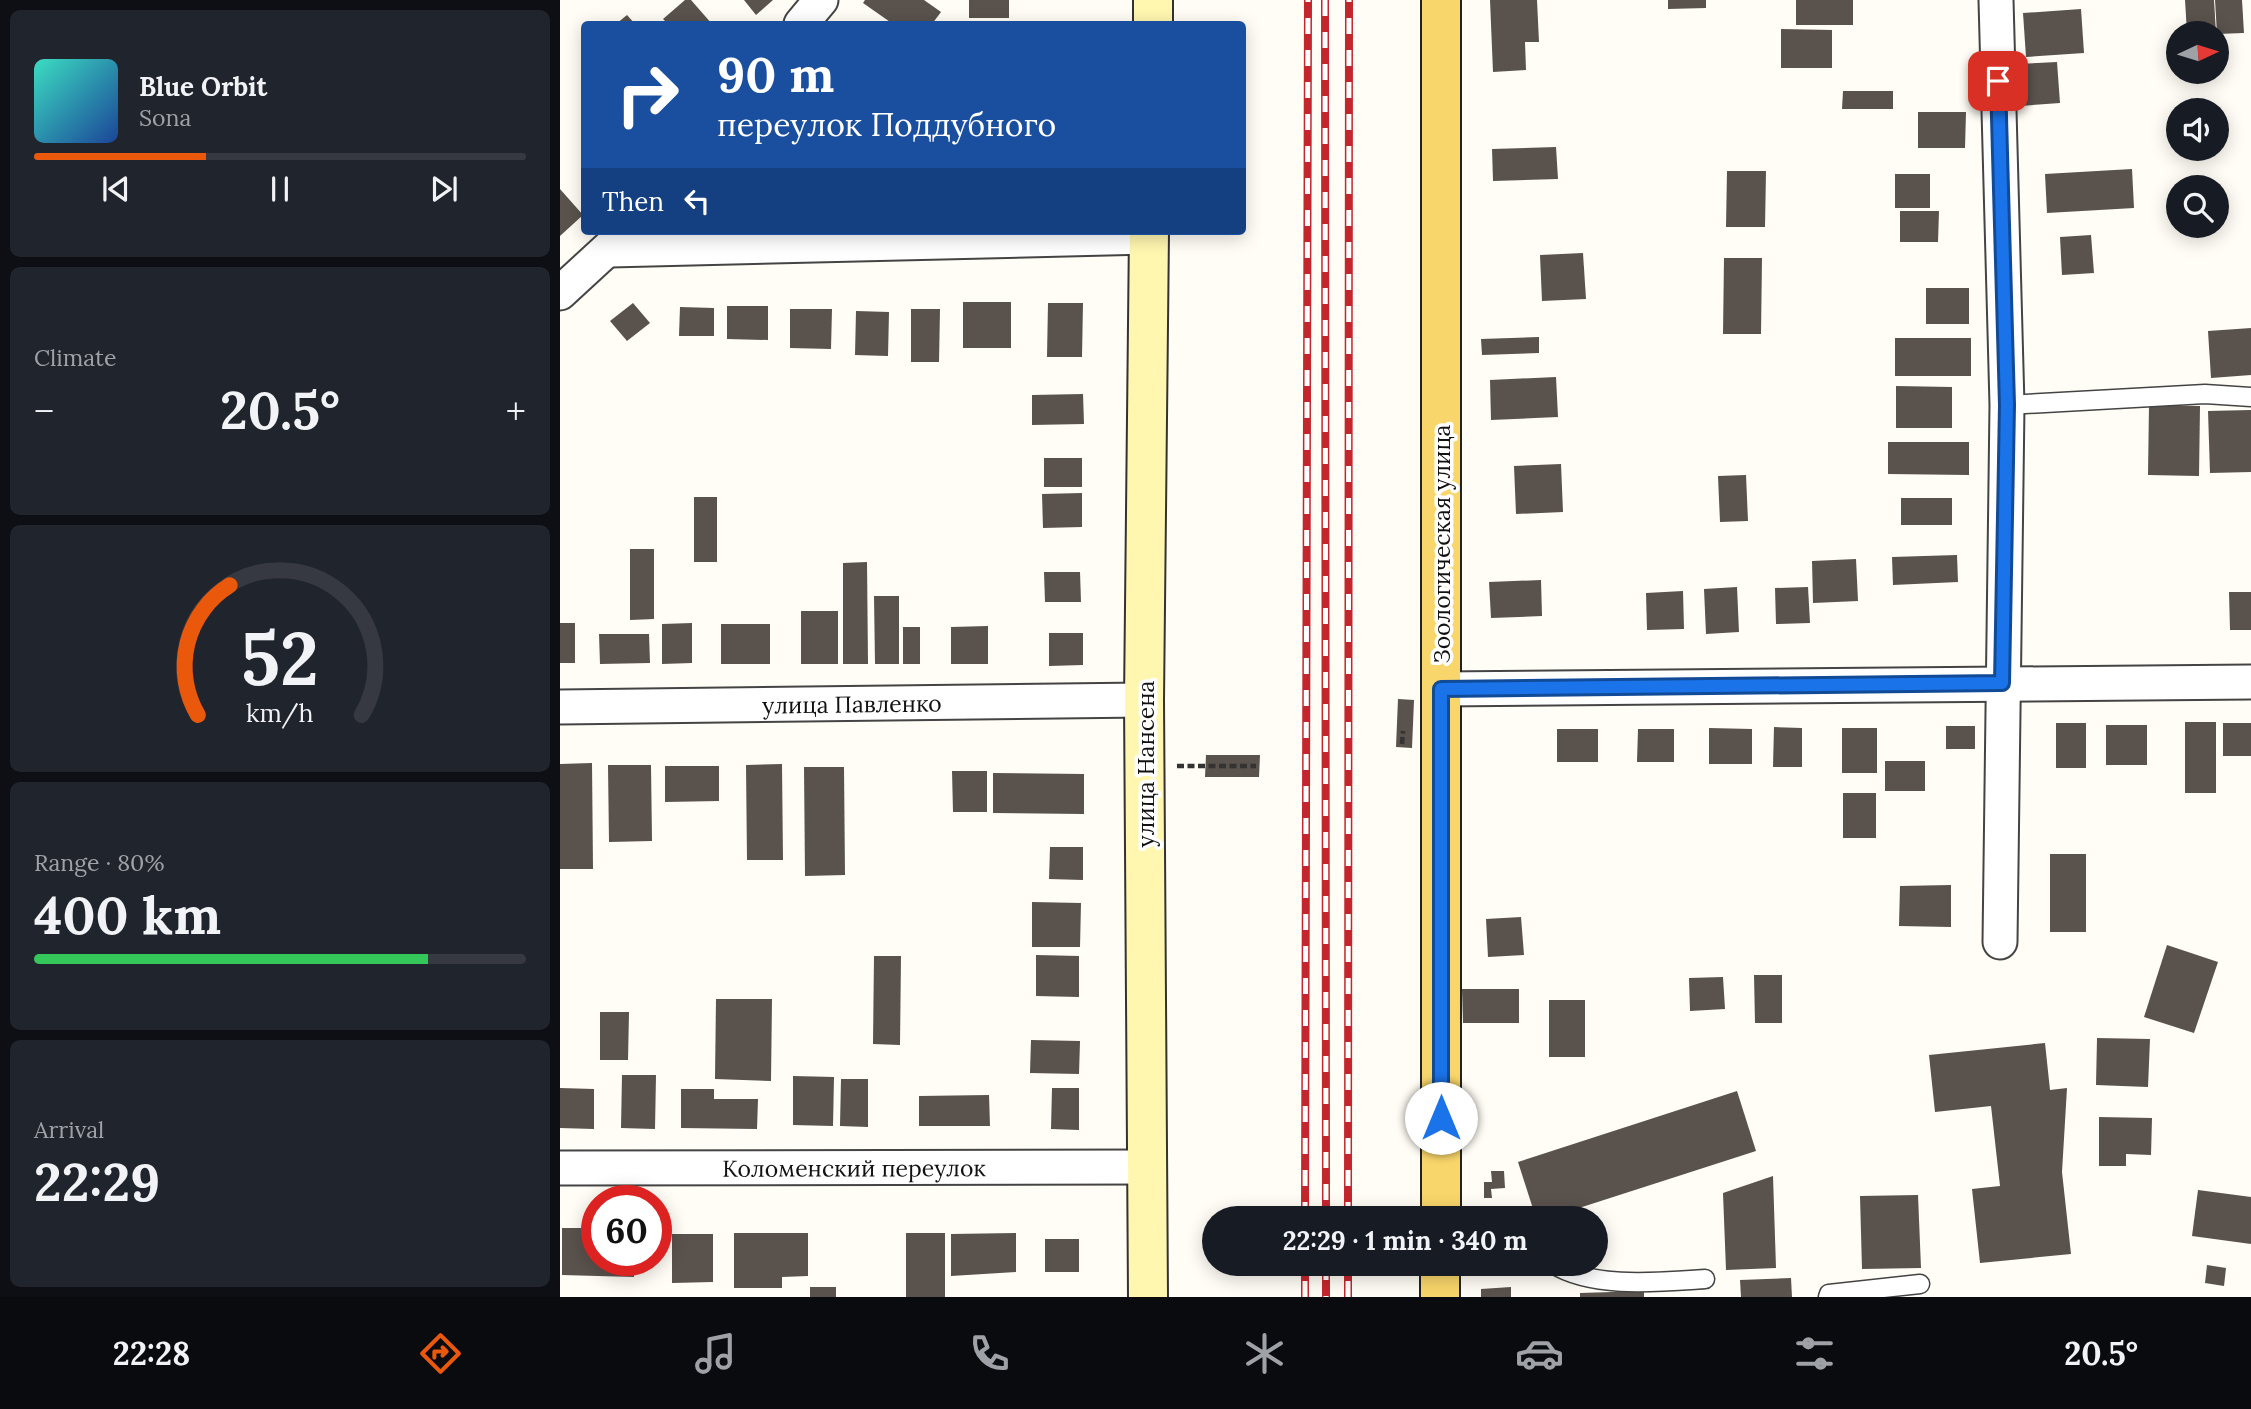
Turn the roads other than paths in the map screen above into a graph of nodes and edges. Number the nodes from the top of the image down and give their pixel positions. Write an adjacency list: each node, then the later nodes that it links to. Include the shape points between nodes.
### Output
1 (821, 0): 5 (street)
2 (1153, 0): 6 (main road)
3 (1441, 0): 15 (main road, Зоологическая улица)
4 (1996, 0): 12 (street)
5 (804, 21)
6 (1153, 21)
7 (1073, 235): 9 (street)
8 (1149, 235): 16 (main road, улица Нансена)
9 (618, 241): 10 (street)
10 (560, 293)
11 (2251, 397): 12 (lane, via 2205,394)
12 (2007, 405): 14 (street)
13 (2251, 682): 14 (street)
14 (2002, 683): 15 (street); 18 (street)
15 (1441, 689): 21 (main road, Зоологическая улица)
16 (1144, 700): 17 (street, улица Павленко); 19 (main road, улица Нансена)
17 (560, 707)
18 (2000, 942)
19 (1148, 1167): 20 (street, Коломенский переулок); 26 (main road, улица Нансена)
20 (560, 1168)
21 (1441, 1206)
22 (1440, 1276): 27 (main road)
23 (1591, 1276): 24 (lane, via 1642,1284)
24 (1705, 1279)
25 (1920, 1284): 28 (lane)
26 (1148, 1297)
27 (1440, 1297)
28 (1828, 1297)

